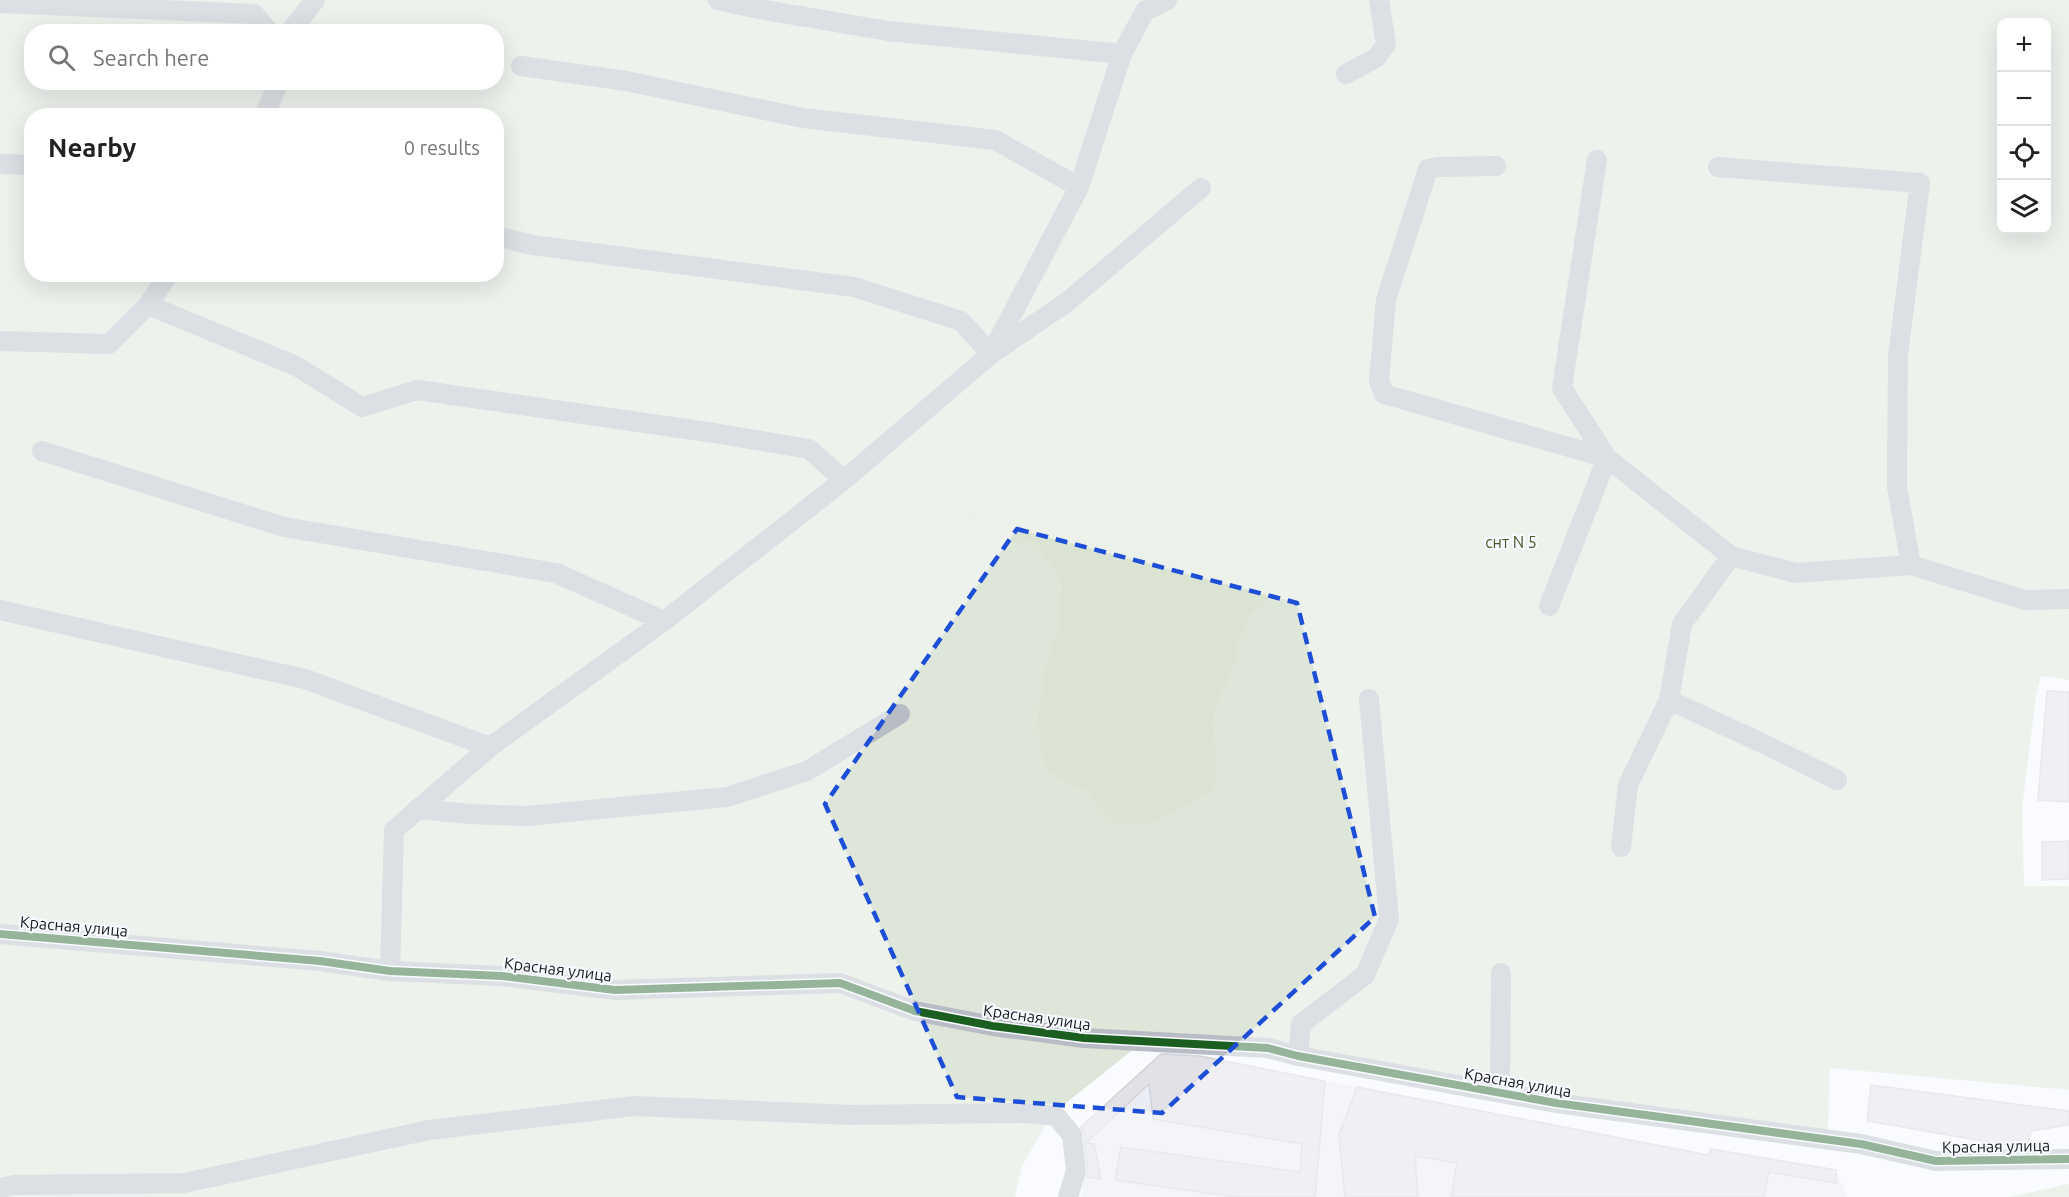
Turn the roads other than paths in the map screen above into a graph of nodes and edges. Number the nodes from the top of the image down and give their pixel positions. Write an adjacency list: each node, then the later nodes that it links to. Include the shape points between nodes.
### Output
1 (315, 0): 7 (street)
2 (718, 0): 8 (street, via 888,32)
3 (1167, 0): 8 (street, via 1145,11)
4 (1379, 0): 10 (street, via 1386,45 1376,58)
5 (0, 3): 6 (street, via 254,14)
6 (262, 24)
7 (296, 24)
8 (1122, 54): 18 (street)
9 (521, 66): 18 (street, via 626,81 803,118 995,140)
10 (1346, 74)
11 (275, 90): 12 (street)
12 (268, 108)
13 (1597, 160): 26 (street, via 1562,388)
14 (0, 164): 15 (street)
15 (24, 165)
16 (1496, 166): 26 (street, via 1428,169 1386,300 1379,381 1384,394)
17 (1718, 167): 29 (street, via 1920,183 1898,355 1898,487)
18 (1079, 187): 24 (street)
19 (1201, 188): 24 (street, via 1067,302)
20 (504, 238): 24 (street, via 532,245 854,287 961,321)
21 (164, 282): 22 (street)
22 (148, 305): 23 (street, via 109,344); 27 (street, via 296,366 362,407 417,390 714,433 809,449)
23 (0, 341)
24 (991, 354): 27 (street)
25 (42, 451): 33 (street, via 284,527 556,573)
26 (1607, 458): 28 (street); 31 (street)
27 (844, 480): 33 (street)
28 (1731, 556): 29 (street, via 1796,573); 35 (street, via 1682,624)
29 (1911, 565): 30 (street, via 2025,600)
30 (2069, 599)
31 (1550, 606)
32 (0, 610): 37 (street, via 305,679)
33 (663, 621): 37 (street)
34 (1370, 699): 44 (street, via 1389,919 1365,975 1301,1024)
35 (1669, 700): 38 (street); 40 (street, via 1628,784)
36 (900, 714): 39 (street, via 807,771 727,797 526,816)
37 (490, 747): 39 (street)
38 (1837, 780)
39 (417, 809): 42 (street, via 394,830)
40 (1621, 847)
41 (0, 934): 42 (street, Красная улица, via 320,961)
42 (390, 971): 44 (street, Красная улица, via 502,976 615,990 840,983 915,1011 993,1026 1084,1038 1268,1048)
43 (1501, 973): 45 (street)
44 (1298, 1056): 45 (street, Красная улица)
45 (1500, 1093): 46 (street, Красная улица, via 1861,1144 1936,1161)
46 (2069, 1159)
47 (0, 1188): 48 (street, via 15,1185)
48 (185, 1190): 49 (street, via 429,1130 634,1106 852,1115 1056,1116 1072,1135 1076,1171)
49 (1068, 1197)

